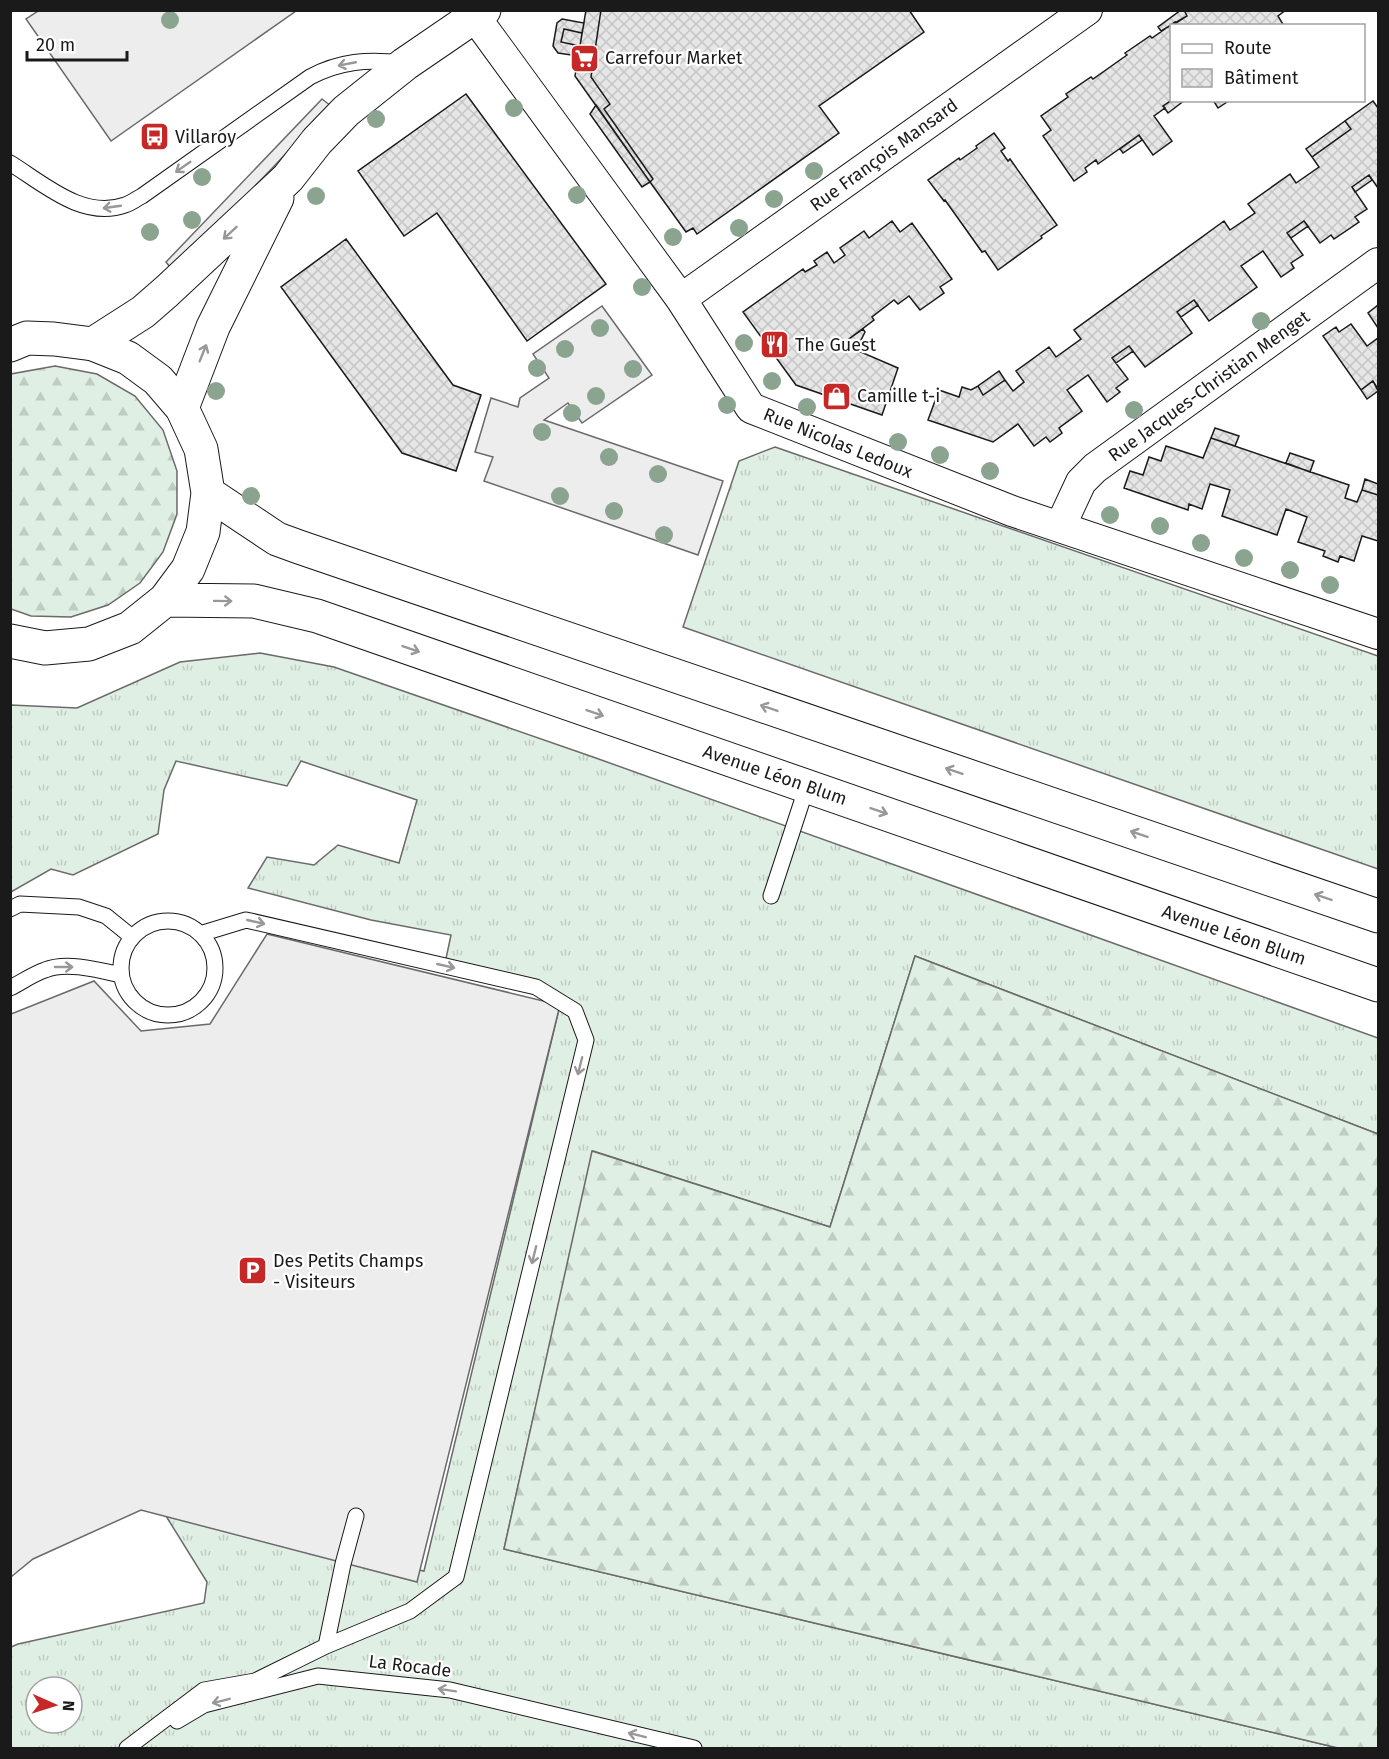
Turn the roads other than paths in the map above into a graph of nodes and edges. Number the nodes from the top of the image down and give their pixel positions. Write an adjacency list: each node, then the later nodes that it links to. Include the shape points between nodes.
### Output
1 (1087, 10): 7 (street, Rue François Mansard)
2 (476, 13): 3 (main road); 7 (street, Rue Nicolas Ledoux)
3 (405, 64): 4 (lane, one-way to 4, via 376,60 352,63 310,77 125,205 108,209 77,204); 5 (main road, via 346,111)
4 (10, 162)
5 (288, 178): 9 (main road, one-way to 9, via 143,312); 10 (main road, one-way to 5, via 213,327)
6 (1378, 263): 12 (street, Rue Jacques-Christian Menget, via 1095,468 1081,482)
7 (681, 299): 12 (street, Rue Nicolas Ledoux, via 751,408)
8 (16, 337): 9 (main road)
9 (93, 344): 10 (main road, via 128,358 158,380)
10 (182, 408): 11 (main road, via 201,448)
11 (208, 493): 13 (main road, via 203,532 188,569); 19 (main road, one-way to 11, via 299,547 277,539)
12 (1060, 527): 14 (street, Rue Nicolas Ledoux)
13 (165, 600): 15 (main road, via 130,628 89,644 45,648); 16 (main road, Avenue Léon Blum, one-way to 16, via 254,601 318,616)
14 (1378, 634)
15 (10, 641)
16 (807, 786): 17 (lane); 23 (main road, Avenue Léon Blum, one-way to 23)
17 (771, 896)
18 (10, 909): 21 (lane, via 20,904 78,907 106,916)
19 (1378, 916)
20 (200, 934): 21 (lane, via 177,921 160,921 144,926); 22 (lane, via 210,947 215,968 213,982 194,1007 176,1014 145,1009 132,999); 26 (lane, one-way to 26, via 246,920 536,987 575,1011 586,1040 456,1577 410,1611)
21 (132, 937): 22 (lane, via 121,959)
22 (121, 975): 24 (lane, one-way to 22, via 57,966)
23 (1378, 985)
24 (10, 988)
25 (356, 1516): 26 (lane)
26 (326, 1646): 27 (lane, via 255,1681 204,1690)
27 (129, 1749): 28 (lane, La Rocade, one-way to 27, via 450,1690 318,1676 204,1705)
28 (694, 1749)

